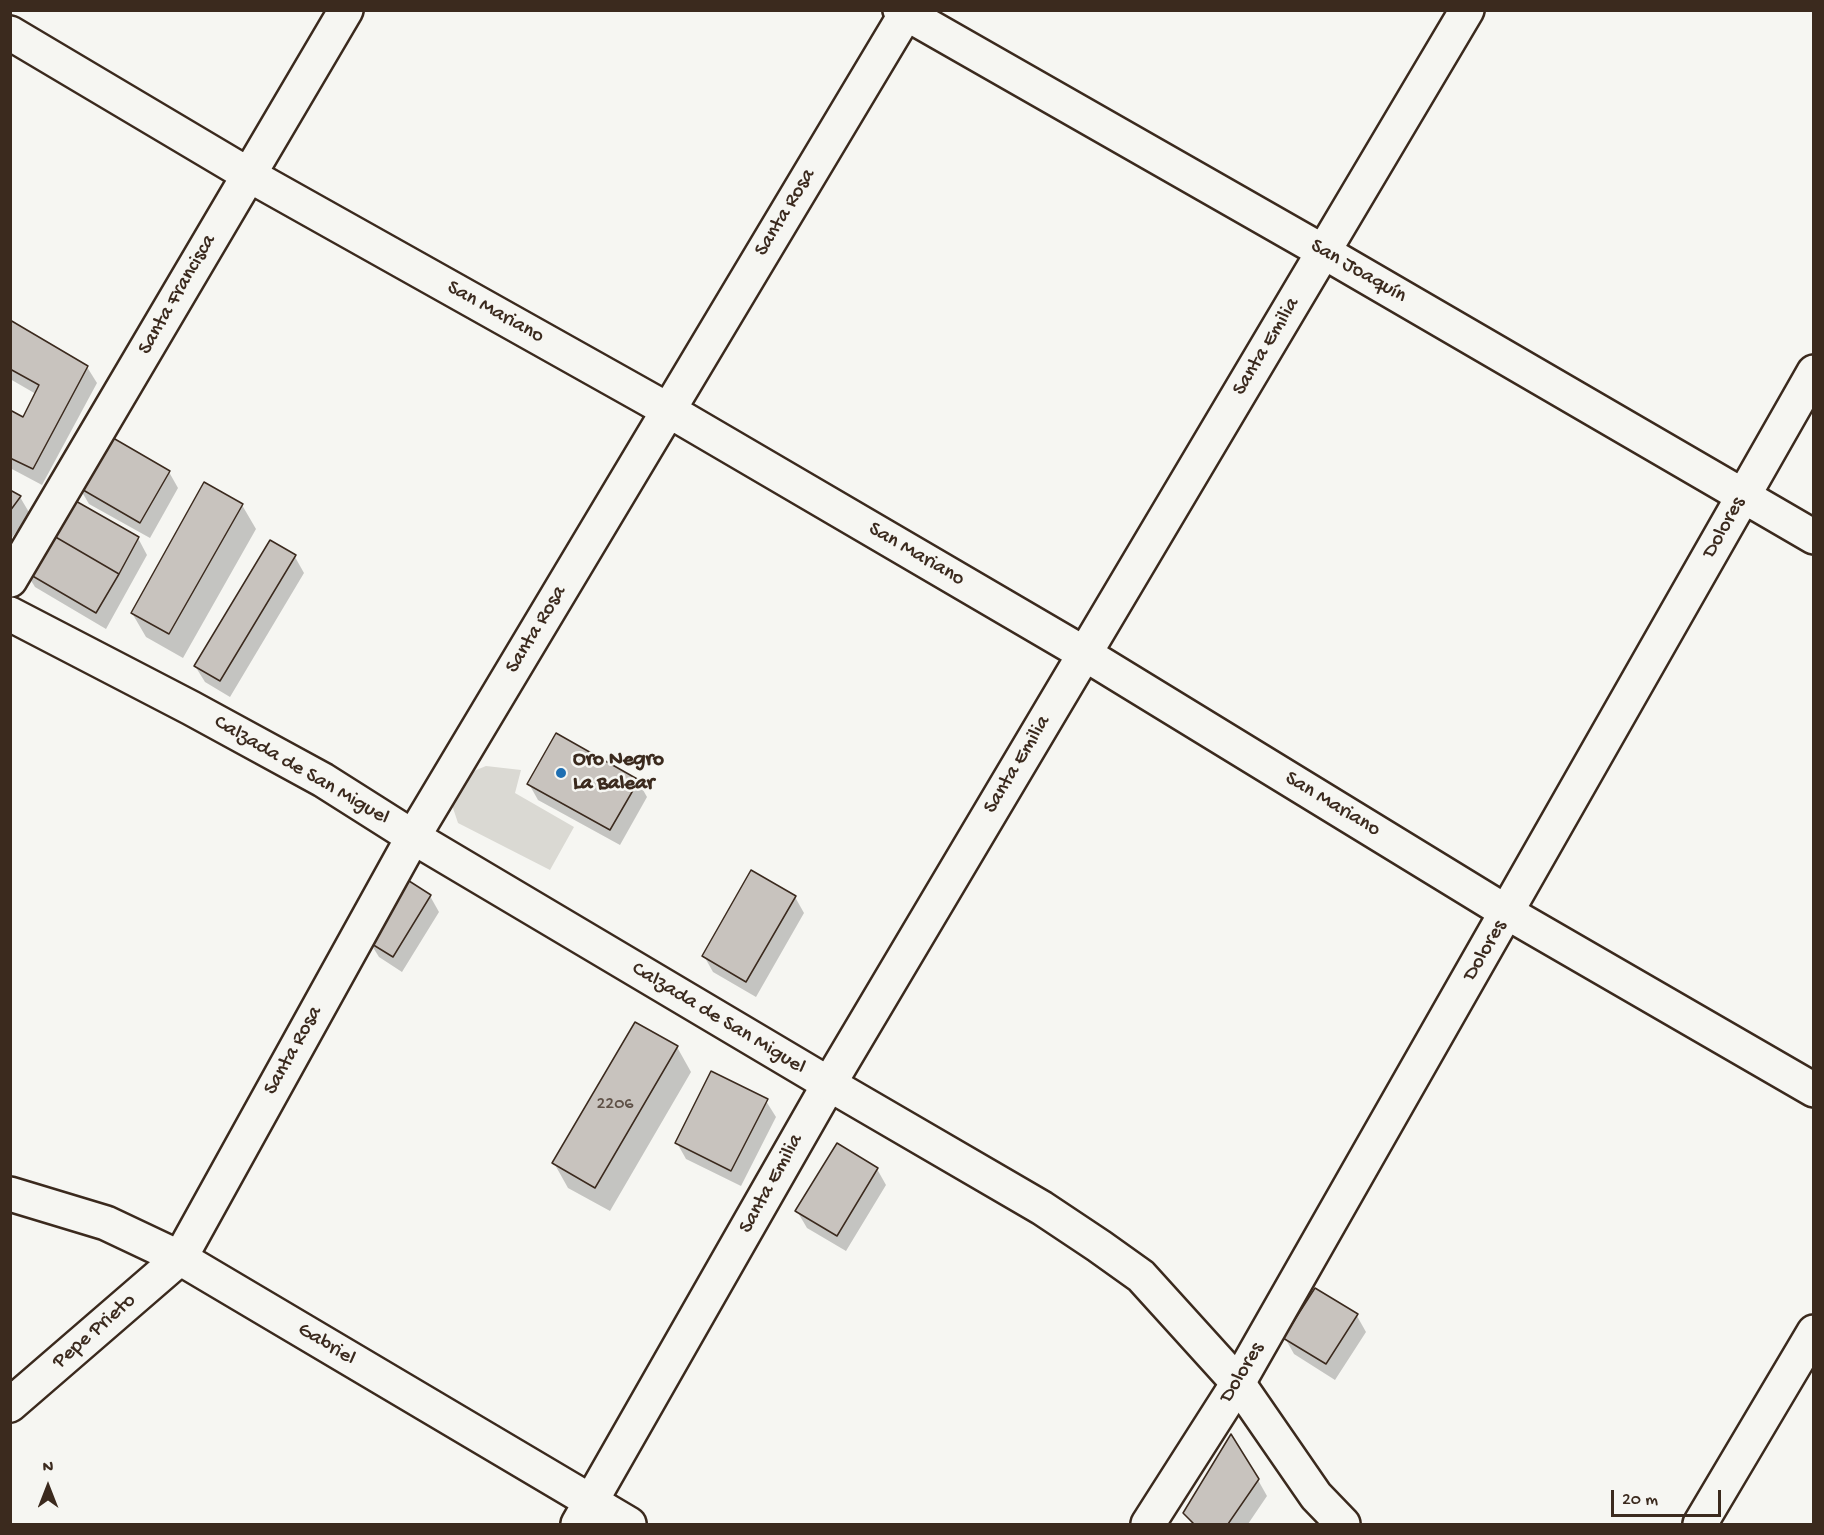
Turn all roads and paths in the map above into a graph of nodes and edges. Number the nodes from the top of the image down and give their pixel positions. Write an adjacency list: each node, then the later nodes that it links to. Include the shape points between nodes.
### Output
1 (346, 10): 5 (street, Santa Francisca)
2 (1467, 10): 6 (street, Santa Emilia)
3 (905, 12): 6 (street, San Joaquín); 8 (street, Santa Rosa)
4 (10, 33): 5 (street, San Mariano)
5 (249, 175): 8 (street, San Mariano); 11 (street, Santa Francisca)
6 (1324, 252): 9 (street, San Joaquín); 13 (street, Santa Emilia)
7 (1814, 372): 9 (street, Dolores)
8 (668, 410): 13 (street, San Mariano); 14 (street, Santa Rosa)
9 (1744, 495): 10 (street, San Joaquín); 15 (street, Dolores)
10 (1814, 537)
11 (10, 580)
12 (10, 614): 14 (street, Calzada de San Miguel, via 323,780)
13 (1085, 654): 15 (street, San Mariano); 16 (street, Santa Emilia)
14 (413, 837): 16 (street, Calzada de San Miguel); 19 (street, Santa Rosa)
15 (1508, 913): 17 (street, San Mariano); 21 (street, Dolores)
16 (829, 1084): 21 (street, Calzada de San Miguel, via 1042,1208 1142,1276); 23 (street, Santa Emilia)
17 (1814, 1090)
18 (10, 1194): 19 (street, Gabriel, via 106,1223)
19 (180, 1258): 22 (street, Pepe Prieto); 23 (street, Gabriel)
20 (1814, 1332): 27 (street)
21 (1238, 1383): 25 (street, Dolores); 26 (street, Calzada de San Miguel, via 1316,1496)
22 (10, 1405)
23 (585, 1514): 24 (street, Gabriel)
24 (629, 1524)
25 (1148, 1524)
26 (1342, 1524)
27 (1700, 1524)

